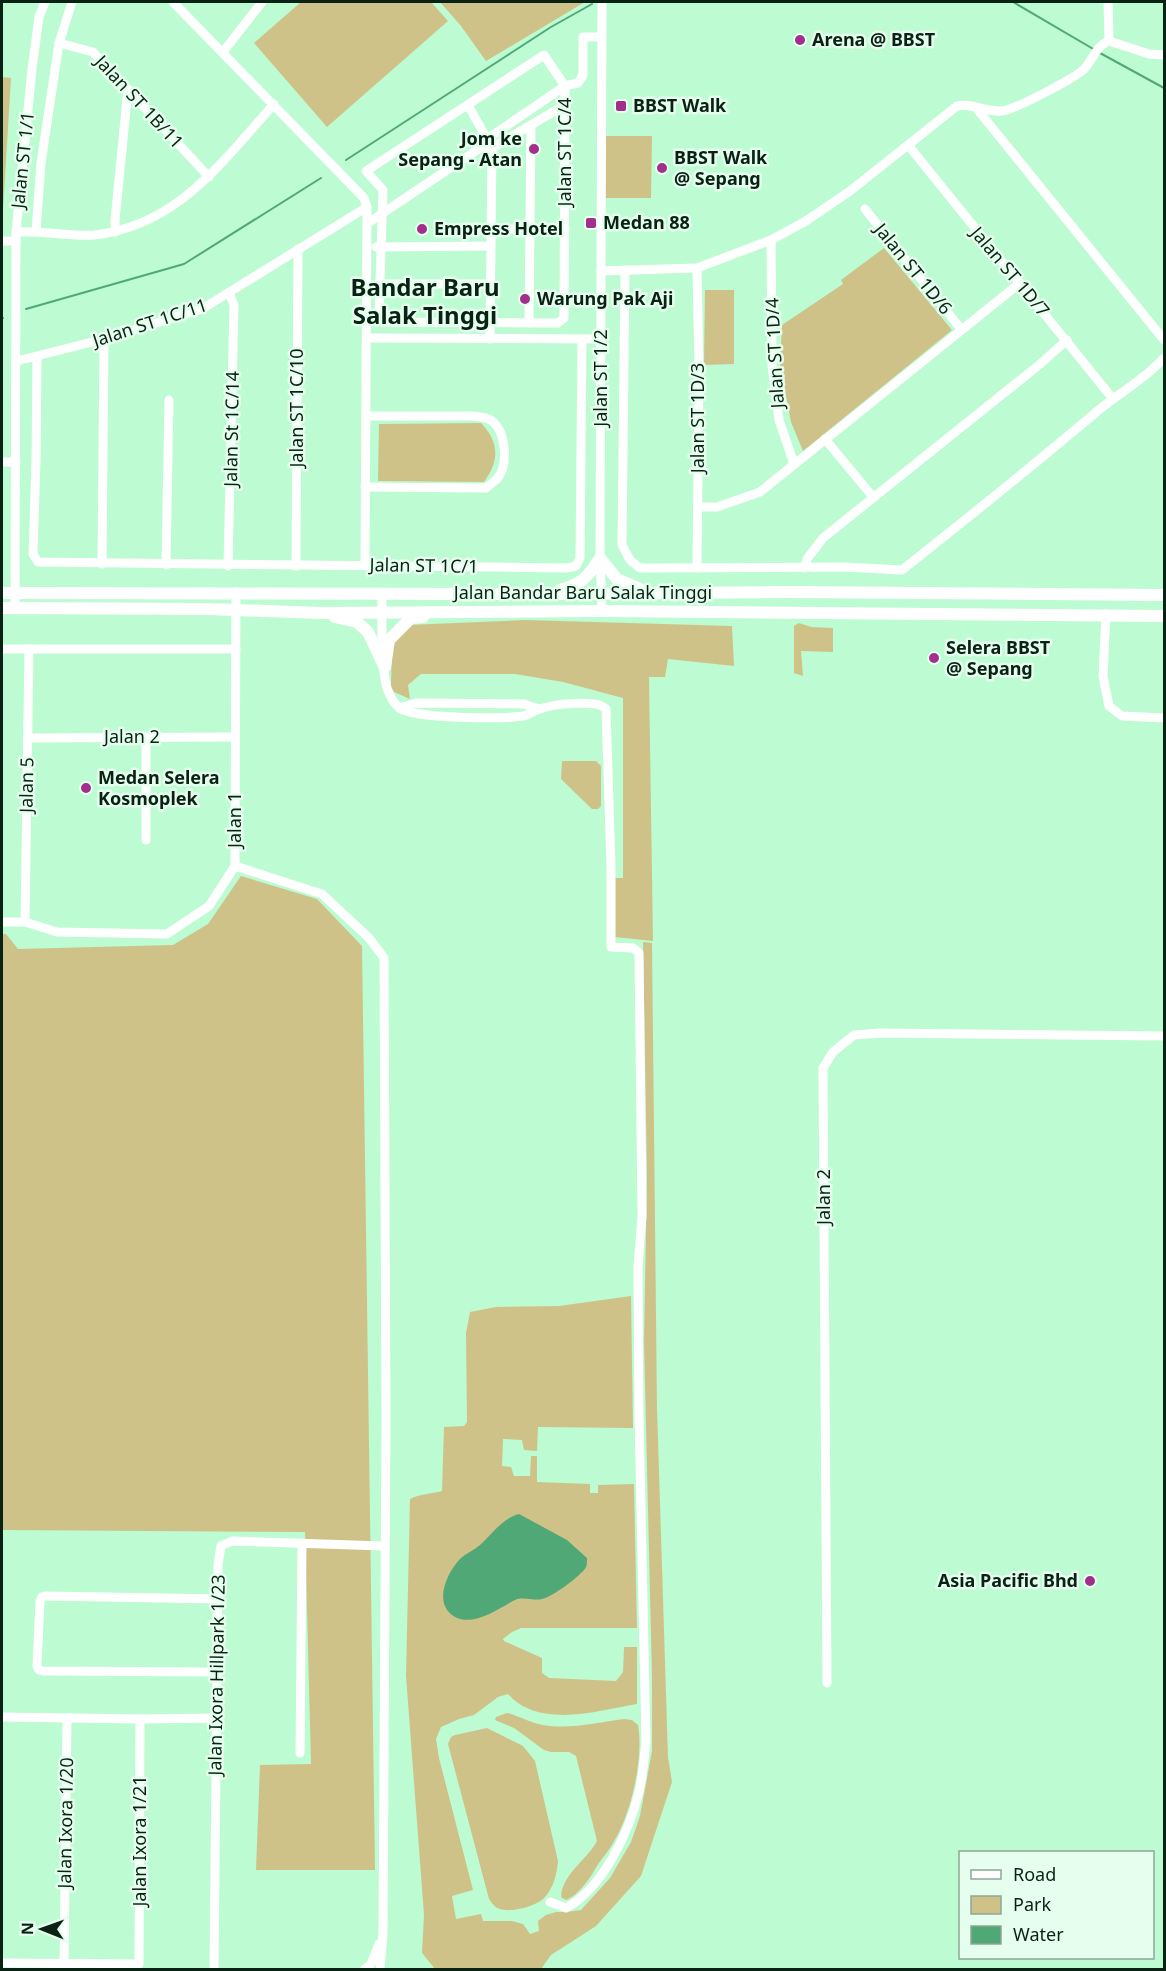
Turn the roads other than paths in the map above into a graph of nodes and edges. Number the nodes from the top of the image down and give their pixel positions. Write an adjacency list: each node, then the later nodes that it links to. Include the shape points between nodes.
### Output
1 (45, 2): 33 (street, Jalan ST 1/1, via 33,59)
2 (72, 2): 9 (street)
3 (173, 2): 10 (street)
4 (262, 2): 10 (street)
5 (602, 2): 7 (street, Jalan ST 1/2)
6 (1108, 2): 8 (street)
7 (602, 37): 12 (street, via 583,37 583,75 578,83); 42 (street, Jalan ST 1/2)
8 (1109, 40): 11 (street); 17 (street, via 1084,69 1055,87 1006,111)
9 (59, 43): 13 (street, Jalan ST 1B/11, via 93,52); 31 (street, via 41,163)
10 (223, 52): 14 (street)
11 (1164, 55)
12 (565, 86): 15 (street, via 544,55); 16 (street, Jalan ST 1C/4); 19 (street)
13 (129, 89): 23 (street, Jalan ST 1B/11); 32 (street)
14 (274, 104): 23 (street); 24 (street, via 364,198)
15 (468, 105): 19 (street); 26 (street, via 366,171 383,190)
16 (565, 105): 18 (street); 30 (street, Jalan ST 1C/4)
17 (977, 109): 20 (street, via 957,106); 56 (street)
18 (531, 125): 22 (street); 29 (street)
19 (487, 138): 21 (street); 22 (street)
20 (908, 145): 34 (street, via 850,191); 43 (street, Jalan ST 1D/7)
21 (480, 148): 22 (street); 26 (street)
22 (492, 148): 28 (street)
23 (209, 177): 32 (street, via 143,224)
24 (367, 207): 27 (street); 39 (street, Jalan ST 1C/11)
25 (865, 210): 49 (street, Jalan ST 1D/6)
26 (382, 213): 27 (street); 38 (street)
27 (368, 223): 36 (street)
28 (491, 229): 29 (street); 37 (street)
29 (530, 229): 30 (street); 48 (street)
30 (565, 229): 48 (street, Jalan ST 1C/4, via 564,318 558,323)
31 (36, 231): 32 (street, via 91,235); 33 (street)
32 (115, 232)
33 (16, 236): 35 (street); 59 (street, Jalan ST 1/1)
34 (771, 240): 40 (street); 66 (street, Jalan ST 1D/4, via 772,366 779,420)
35 (2, 241)
36 (367, 246): 38 (street); 50 (street)
37 (491, 246): 38 (street); 45 (street)
38 (380, 247): 44 (street)
39 (297, 249): 46 (street, Jalan ST 1C/11); 75 (street, Jalan ST 1C/10)
40 (697, 268): 41 (street); 69 (street, Jalan ST 1D/3)
41 (624, 270): 42 (street); 76 (street, via 622,545 640,568)
42 (601, 271): 54 (street, Jalan ST 1/2)
43 (1020, 283): 49 (street); 55 (street, Jalan ST 1D/7)
44 (380, 284): 45 (street); 47 (street, via 379,313 384,322)
45 (490, 284): 47 (street)
46 (230, 293): 51 (street, Jalan ST 1C/11, via 202,309); 74 (street, Jalan St 1C/14, via 234,305)
47 (490, 322): 48 (street); 52 (street)
48 (529, 322)
49 (961, 329): 63 (street)
50 (367, 338): 52 (street); 62 (street)
51 (104, 339): 57 (street, Jalan ST 1C/11); 71 (street)
52 (490, 339): 53 (street)
53 (582, 339): 54 (street); 73 (street, Jalan ST 1C/1, via 580,558 576,566)
54 (601, 339): 70 (street, Jalan ST 1/2)
55 (1067, 340): 60 (street, Jalan ST 1D/7); 68 (street)
56 (1164, 340)
57 (37, 357): 59 (street, Jalan ST 1C/11); 71 (street, Jalan ST 1C/1, via 33,554 35,560 44,564)
58 (1164, 358): 60 (street)
59 (17, 361): 65 (street, Jalan ST 1/1)
60 (1113, 399): 77 (street, via 902,570)
61 (169, 400): 72 (street)
62 (366, 416): 67 (street); 67 (street, via 490,419 499,428 503,454 502,471 486,488)
63 (825, 439): 66 (street); 68 (street)
64 (2, 462): 65 (street)
65 (16, 462): 78 (street, Jalan ST 1/1)
66 (794, 464): 69 (street, via 760,492 717,507)
67 (365, 487): 73 (street)
68 (873, 497): 77 (street, via 823,538)
69 (698, 507): 76 (street, Jalan ST 1D/3)
70 (600, 558): 80 (street, Jalan ST 1/2); 81 (main road, via 617,579); 84 (main road, via 586,579)
71 (102, 564): 72 (street, Jalan ST 1C/1)
72 (166, 565): 74 (street, Jalan ST 1C/1)
73 (365, 565): 75 (street, Jalan ST 1C/1)
74 (228, 566): 75 (street, Jalan ST 1C/1)
75 (296, 566)
76 (697, 568): 77 (street)
77 (805, 568)
78 (16, 592): 79 (main road, Jalan Bandar Baru Salak Tinggi); 82 (main road, Jalan Bandar Baru Salak Tinggi); 87 (street, Jalan ST 1/1)
79 (236, 592): 83 (main road, Jalan Bandar Baru Salak Tinggi); 88 (street, Jalan 1)
80 (601, 592): 81 (main road, Jalan Bandar Baru Salak Tinggi); 84 (main road, Jalan Bandar Baru Salak Tinggi); 90 (street, Jalan ST 1/2)
81 (653, 592): 85 (main road, Jalan Bandar Baru Salak Tinggi)
82 (2, 593)
83 (382, 593): 84 (main road, Jalan Bandar Baru Salak Tinggi); 89 (street)
84 (544, 594)
85 (1164, 596)
86 (2, 608): 87 (main road, Jalan Bandar Baru Salak Tinggi)
87 (15, 608): 88 (main road, Jalan Bandar Baru Salak Tinggi)
88 (235, 611): 92 (main road, Jalan Bandar Baru Salak Tinggi); 97 (street, Jalan 1)
89 (382, 611): 91 (main road, Jalan Bandar Baru Salak Tinggi); 92 (main road, Jalan Bandar Baru Salak Tinggi); 98 (street)
90 (602, 611): 91 (main road, Jalan Bandar Baru Salak Tinggi); 93 (main road, Jalan Bandar Baru Salak Tinggi)
91 (489, 612): 98 (main road, via 411,618 389,640)
92 (321, 613): 98 (main road, via 357,622 373,639)
93 (1106, 614): 94 (main road, Jalan Bandar Baru Salak Tinggi); 99 (street, via 1103,676 1109,706 1122,716)
94 (1164, 616)
95 (2, 649): 96 (street)
96 (29, 649): 97 (street); 102 (street, Jalan 5)
97 (236, 649): 101 (street, Jalan 1)
98 (385, 668): 118 (street, via 387,691 399,708 415,714 525,716 564,704 599,704 606,710 611,947 633,948 639,953 642,1216 638,1267 646,1741 640,1790 628,1831 602,1874 579,1901 566,1908)
99 (1164, 718)
100 (146, 737): 101 (street, Jalan 2); 102 (street, Jalan 2); 103 (street)
101 (235, 737): 104 (street, Jalan 1)
102 (28, 738): 106 (street, Jalan 5)
103 (146, 840)
104 (235, 866): 106 (street, Jalan 1, via 209,906 167,934 48,931); 109 (street, via 322,894 369,938 384,958)
105 (2, 922): 106 (street)
106 (25, 922)
107 (1164, 1036): 112 (street, Jalan 2, via 854,1035 832,1052 823,1068)
108 (302, 1544): 109 (street, Jalan Ixora Hillpark 1/23); 110 (street, Jalan Ixora Hillpark 1/23, via 225,1543 219,1554); 117 (street)
109 (384, 1546): 119 (street)
110 (219, 1599): 111 (street, Jalan Ixora Hillpark 1/23); 111 (street, via 42,1597 37,1666 43,1671)
111 (218, 1672): 115 (street, Jalan Ixora Hillpark 1/23)
112 (827, 1683)
113 (2, 1717): 114 (street)
114 (67, 1718): 116 (street); 121 (street, Jalan Ixora 1/20)
115 (217, 1718): 116 (street); 122 (street, Jalan Ixora Hillpark 1/23)
116 (140, 1719): 121 (street, Jalan Ixora 1/21, via 139,1964)
117 (300, 1753)
118 (550, 1902)
119 (383, 1934): 123 (street, via 371,1964); 124 (street)
120 (2, 1963): 121 (street)
121 (64, 1963)
122 (214, 1970)
123 (364, 1970)
124 (380, 1970)

